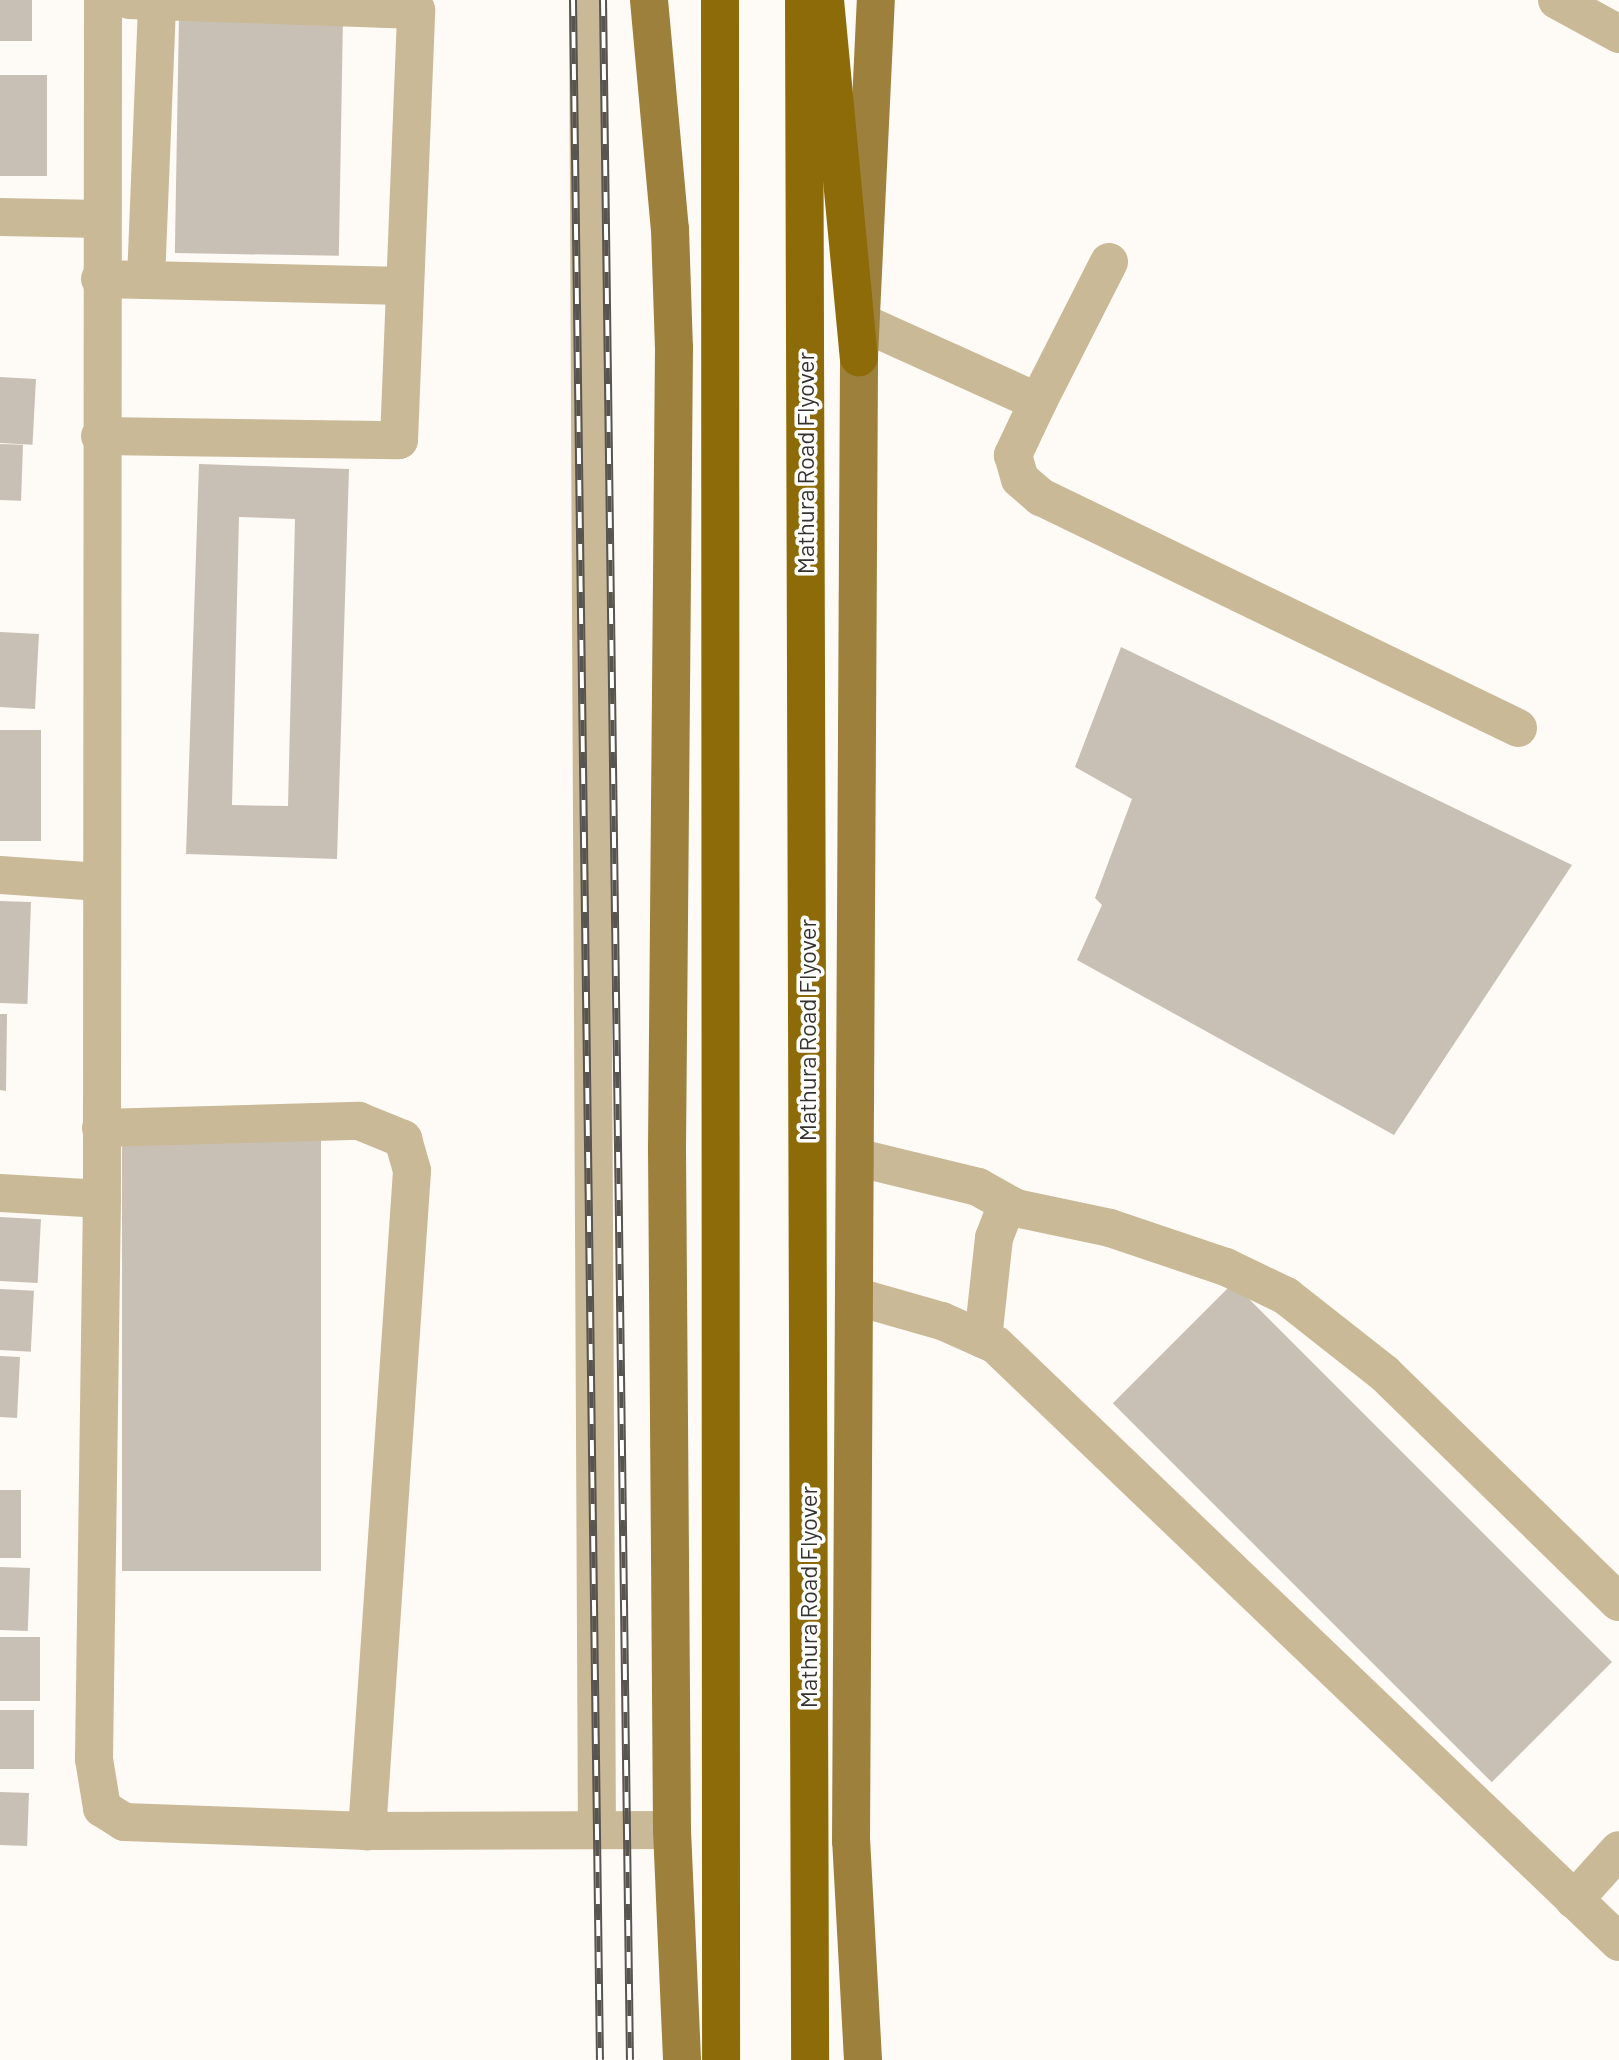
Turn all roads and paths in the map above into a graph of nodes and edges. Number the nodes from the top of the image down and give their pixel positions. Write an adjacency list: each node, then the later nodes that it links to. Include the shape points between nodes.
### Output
1 (103, 0): 11 (street)
2 (588, 0): 31 (street)
3 (649, 0): 32 (main road, via 670,229 674,347 667,1148)
4 (876, 0): 16 (main road)
5 (1557, 0): 9 (street)
6 (143, 1): 14 (street); 15 (street, via 416,10)
7 (811, 6): 16 (highway); 38 (highway, Mathura Road Flyover)
8 (720, 13): 37 (highway)
9 (1603, 18)
10 (0, 217): 11 (street)
11 (100, 219): 13 (street)
12 (1109, 262): 17 (street)
13 (100, 279): 14 (street); 18 (street)
14 (146, 280): 15 (street)
15 (405, 286): 18 (street, via 399,440)
16 (860, 340): 17 (street); 23 (main road)
17 (1038, 402): 19 (street, via 1013,455 1020,479 1041,497)
18 (100, 436): 21 (street)
19 (1518, 728)
20 (0, 875): 21 (street)
21 (100, 882): 22 (street)
22 (101, 1128): 25 (street); 30 (street, via 359,1121 403,1139 412,1171)
23 (855, 1157): 26 (street, via 978,1187); 27 (main road)
24 (0, 1193): 25 (street)
25 (102, 1199): 30 (street, via 94,1759 102,1808 124,1822)
26 (1016, 1208): 28 (street, via 1003,1215 994,1237); 29 (street, via 1110,1228 1226,1267 1286,1296 1384,1373)
27 (854, 1296): 28 (street); 39 (main road, via 851,1841)
28 (983, 1339): 34 (street)
29 (1619, 1602)
30 (367, 1830): 31 (street)
31 (597, 1830): 32 (street)
32 (672, 1830): 36 (main road)
33 (1619, 1850): 34 (street)
34 (1574, 1900): 35 (street)
35 (1619, 1942)
36 (682, 2060)
37 (722, 2060)
38 (810, 2060)
39 (863, 2060)

